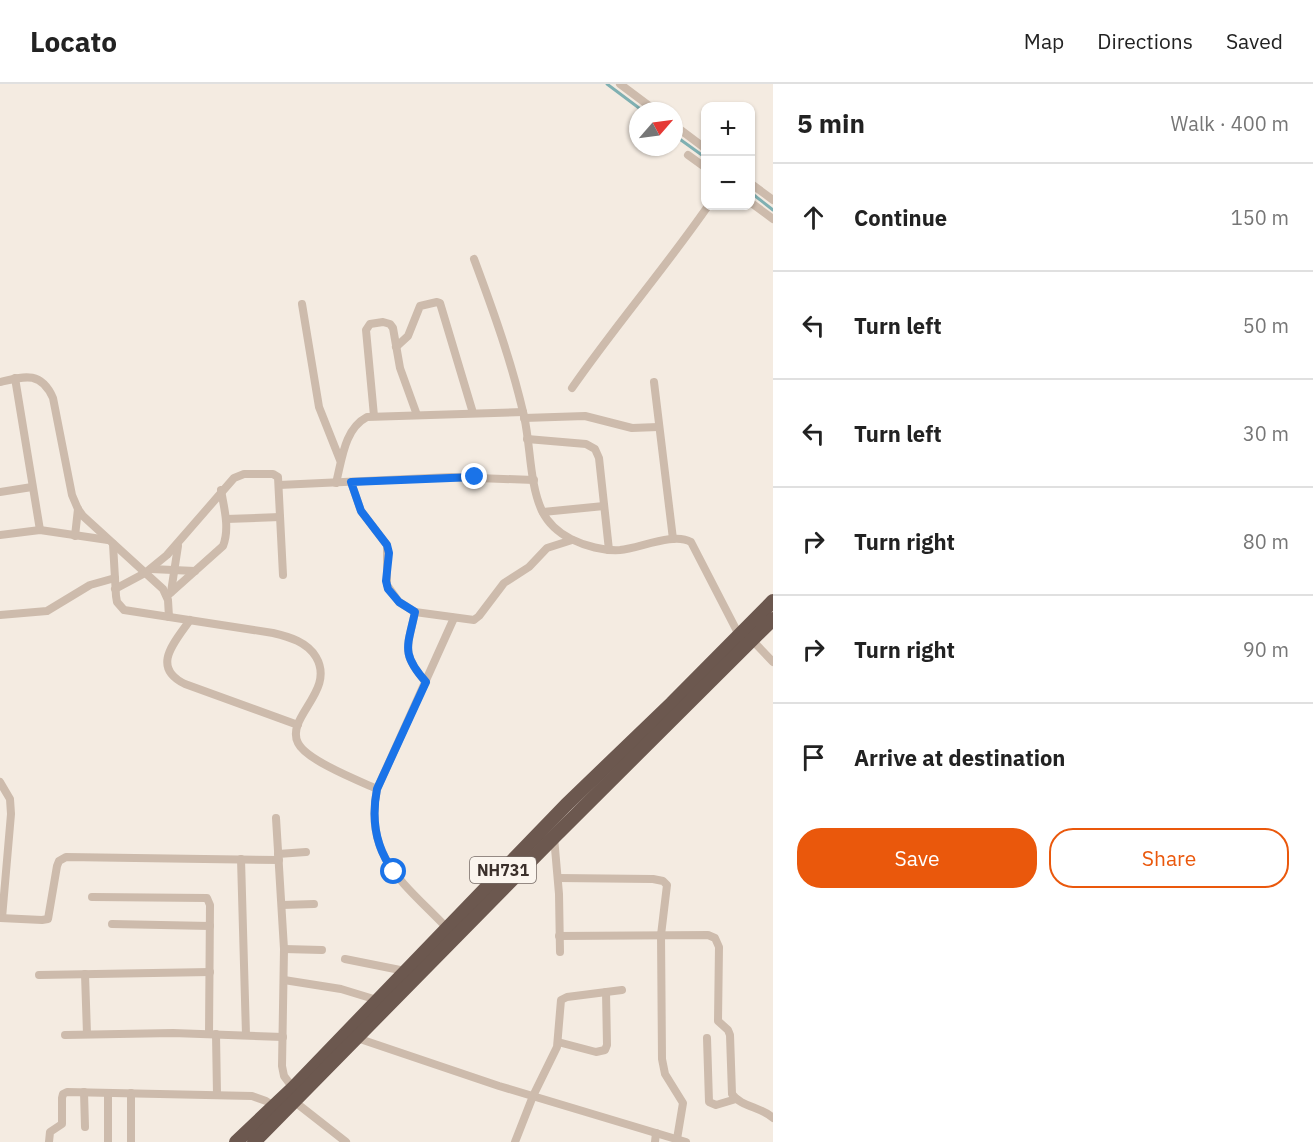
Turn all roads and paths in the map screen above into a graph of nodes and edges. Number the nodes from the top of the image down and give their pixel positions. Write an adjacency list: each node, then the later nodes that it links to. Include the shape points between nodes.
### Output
1 (620, 84): 2 (street)
2 (644, 102)
3 (683, 132): 4 (street)
4 (701, 146)
5 (688, 155): 6 (street)
6 (701, 165)
7 (755, 187): 8 (street)
8 (773, 200)
9 (755, 206): 11 (street)
10 (705, 210): 18 (street)
11 (773, 219)
12 (474, 259): 21 (street)
13 (302, 304): 25 (street, via 320,407)
14 (396, 347): 19 (street, via 408,336 420,306 440,303); 20 (street); 22 (street, via 390,324 376,322 367,328)
15 (15, 378): 16 (street); 30 (street); 34 (street, via 36,378 53,398)
16 (0, 382)
17 (654, 382): 23 (street)
18 (572, 388)
19 (473, 413): 20 (street); 21 (street)
20 (417, 415): 22 (street)
21 (524, 415): 23 (street, via 585,416 632,428); 24 (street)
22 (374, 416): 25 (street, via 363,419 351,431)
23 (658, 427): 41 (street)
24 (526, 439): 26 (street); 33 (street, via 595,448)
25 (341, 462): 28 (street)
26 (534, 480): 27 (street, via 451,477); 35 (street)
27 (351, 482): 28 (street); 54 (street, via 361,511 387,545 388,589)
28 (336, 483): 29 (street)
29 (279, 485): 31 (street, via 275,474 244,474); 36 (street)
30 (33, 488): 32 (street); 38 (street)
31 (221, 490): 37 (street); 44 (street)
32 (0, 492)
33 (604, 506): 35 (street); 45 (street)
34 (78, 510): 40 (street); 43 (street)
35 (543, 512): 42 (street, via 558,531)
36 (280, 517): 37 (street); 49 (street)
37 (226, 519): 48 (street, via 223,546)
38 (40, 530): 39 (street); 40 (street)
39 (0, 535)
40 (75, 536): 43 (street)
41 (674, 539): 45 (street); 60 (street, via 686,539 695,547)
42 (572, 540): 45 (street); 57 (street, via 547,548 529,567 504,583 477,618)
43 (110, 542): 47 (street); 50 (street)
44 (179, 542): 46 (street); 47 (street)
45 (609, 550)
46 (173, 570): 47 (street); 48 (street); 52 (street)
47 (148, 571): 51 (street); 52 (street)
48 (195, 571): 52 (street)
49 (284, 575)
50 (115, 578): 51 (street); 55 (street, via 90,585 46,612)
51 (115, 589): 56 (street, via 117,602 124,610)
52 (169, 594): 56 (street)
53 (773, 601): 60 (highway, NH731)
54 (415, 612): 57 (street); 62 (street, via 408,657)
55 (0, 615)
56 (169, 617): 59 (street)
57 (454, 618): 62 (street)
58 (773, 619): 60 (highway, NH731)
59 (190, 621): 63 (street, via 167,658 167,668 173,677); 63 (street, via 273,633 307,646 318,661 321,680)
60 (746, 638): 61 (street); 67 (highway, NH731); 78 (highway, NH731, via 566,805)
61 (773, 662)
62 (426, 682): 65 (street)
63 (298, 725): 65 (street, via 297,742 309,756)
64 (0, 782): 75 (street, via 10,799 11,814)
65 (377, 789): 78 (street, via 376,835 386,862)
66 (276, 818): 69 (street)
67 (554, 837): 71 (street); 98 (highway, NH731)
68 (306, 852): 69 (street)
69 (278, 857): 70 (street); 74 (street)
70 (241, 859): 75 (street, via 66,857 57,866 48,918); 96 (street)
71 (558, 878): 79 (street, via 663,881 667,888); 80 (street)
72 (92, 897): 77 (street, via 206,898)
73 (314, 904): 74 (street)
74 (282, 905): 81 (street)
75 (1, 918)
76 (112, 924): 77 (street)
77 (210, 926): 86 (street)
78 (447, 928): 85 (highway, NH731)
79 (661, 935): 80 (street); 107 (street, via 708,935 718,941 718,1021 729,1033 732,1092); 113 (street, via 662,1059 665,1074 683,1104)
80 (559, 936): 83 (street)
81 (284, 949): 82 (street); 89 (street)
82 (322, 950)
83 (560, 952)
84 (345, 959): 85 (street)
85 (405, 971): 92 (highway, NH731)
86 (210, 972): 87 (street); 94 (street)
87 (85, 974): 88 (street); 93 (street)
88 (39, 975)
89 (284, 980): 92 (street, via 341,988); 97 (street)
90 (622, 990): 91 (street)
91 (606, 992): 100 (street, via 561,1000); 100 (street, via 605,1050 596,1052)
92 (377, 1000): 101 (highway, NH731)
93 (87, 1034): 94 (street); 95 (street)
94 (213, 1034): 96 (street); 105 (street)
95 (65, 1035)
96 (246, 1035): 97 (street)
97 (283, 1037): 101 (street, via 283,1072)
98 (357, 1038): 106 (street); 108 (highway, NH731)
99 (707, 1038): 107 (street, via 709,1102 716,1105)
100 (558, 1041): 106 (street)
101 (293, 1088): 109 (highway, NH731)
102 (84, 1092): 103 (street); 111 (street); 114 (street, via 63,1094 62,1124 50,1132)
103 (108, 1093): 104 (street); 115 (street)
104 (130, 1093): 105 (street); 116 (street)
105 (217, 1095): 109 (street, via 258,1098)
106 (532, 1096): 112 (street); 120 (street)
107 (736, 1099): 110 (street)
108 (295, 1102): 109 (highway, NH731); 119 (street)
109 (278, 1110): 117 (highway, NH731); 118 (highway, NH731)
110 (773, 1118)
111 (85, 1127)
112 (656, 1137): 113 (street)
113 (682, 1141)
114 (49, 1142)
115 (108, 1142)
116 (131, 1142)
117 (236, 1142)
118 (254, 1142)
119 (346, 1142)
120 (515, 1142)

